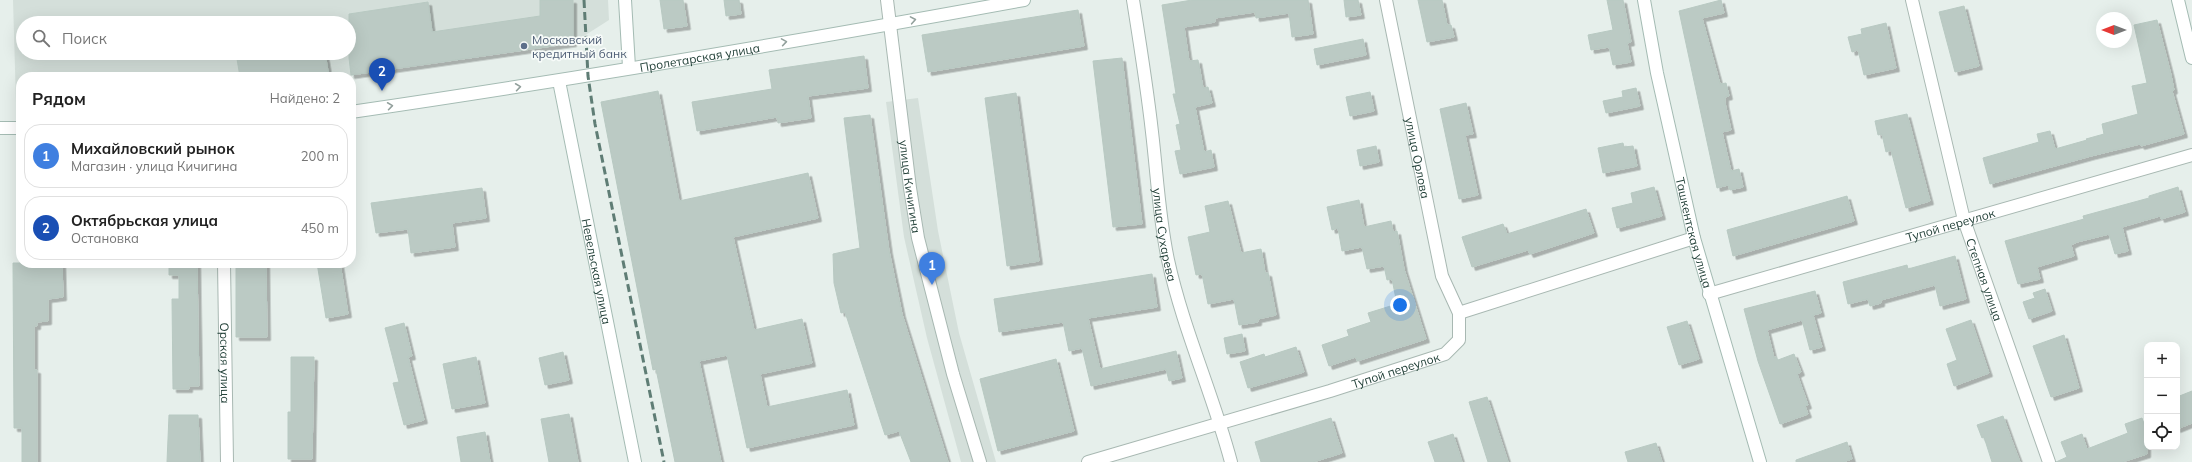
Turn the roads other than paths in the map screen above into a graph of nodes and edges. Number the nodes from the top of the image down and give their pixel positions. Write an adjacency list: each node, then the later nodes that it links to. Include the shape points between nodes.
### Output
1 (626, 0): 11 (street)
2 (887, 0): 9 (street, улица Кичигина)
3 (1024, 0): 9 (street, Пролетарская улица, one-way to 3)
4 (1133, 0): 22 (street, улица Сухарева, via 1148,91 1168,262 1182,313)
5 (1386, 0): 21 (street, улица Орлова, via 1442,276)
6 (1644, 0): 18 (street, Ташкентская улица, via 1657,73)
7 (1912, 0): 17 (street, Степная улица)
8 (2178, 0): 10 (street)
9 (889, 24): 11 (street, Пролетарская улица, one-way to 9); 25 (street, улица Кичигина, via 918,238 953,374)
10 (2192, 58)
11 (629, 67): 12 (street, Пролетарская улица)
12 (559, 81): 13 (street, Пролетарская улица, one-way to 12); 24 (street, Невельская улица)
13 (356, 111)
14 (0, 128): 15 (street)
15 (16, 128)
16 (2192, 155): 17 (street, Тупой переулок)
17 (1964, 220): 20 (street, Тупой переулок); 29 (street, Степная улица)
18 (1694, 238): 20 (street, Ташкентская улица); 21 (street)
19 (224, 268): 23 (street, Орская улица)
20 (1709, 294): 28 (street, Ташкентская улица)
21 (1460, 313): 22 (street, Тупой переулок, via 1460,340 1445,354)
22 (1221, 422): 26 (street, Тупой переулок); 27 (street, улица Сухарева)
23 (227, 462)
24 (635, 462)
25 (980, 462)
26 (1088, 462)
27 (1231, 462)
28 (1760, 462)
29 (2049, 462)

